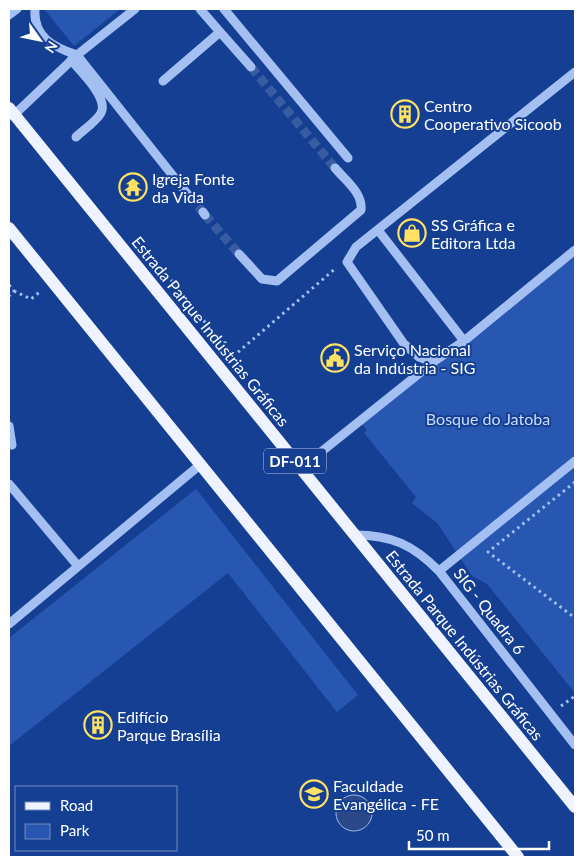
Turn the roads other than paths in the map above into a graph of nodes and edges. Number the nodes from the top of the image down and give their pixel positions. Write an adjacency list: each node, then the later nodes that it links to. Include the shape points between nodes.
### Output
1 (17, 9): 6 (street)
2 (34, 9): 8 (street, via 36,25 42,36 52,46)
3 (135, 9): 8 (street)
4 (200, 9): 7 (street)
5 (225, 9): 14 (street)
6 (9, 15)
7 (220, 32): 9 (street); 11 (street)
8 (74, 58): 12 (street); 13 (street, via 102,103 101,112); 16 (street)
9 (250, 67)
10 (575, 72): 18 (street)
11 (163, 81)
12 (10, 113): 27 (main road, Estrada Parque Indústrias Gráficas / DF-011)
13 (76, 138)
14 (348, 158)
15 (335, 168): 20 (street, via 358,195 362,202 361,210 277,281 262,279)
16 (189, 196)
17 (9, 228): 26 (main road)
18 (378, 230): 21 (street); 22 (street, via 356,247 348,258 348,266 404,344 420,357)
19 (575, 250): 21 (street)
20 (239, 254)
21 (464, 341): 22 (street)
22 (436, 360): 27 (street)
23 (9, 426): 24 (street)
24 (12, 445)
25 (575, 461): 31 (street)
26 (201, 464): 30 (street); 35 (main road)
27 (301, 468): 29 (main road, Estrada Parque Indústrias Gráficas / DF-011)
28 (9, 484): 30 (street)
29 (355, 535): 31 (street, SIG - Quadra 6, via 378,535 404,544 421,553); 34 (main road, Estrada Parque Indústrias Gráficas / DF-011)
30 (78, 566): 32 (street)
31 (439, 571): 33 (street, SIG - Quadra 6)
32 (9, 624)
33 (575, 745)
34 (575, 807)
35 (518, 857)

